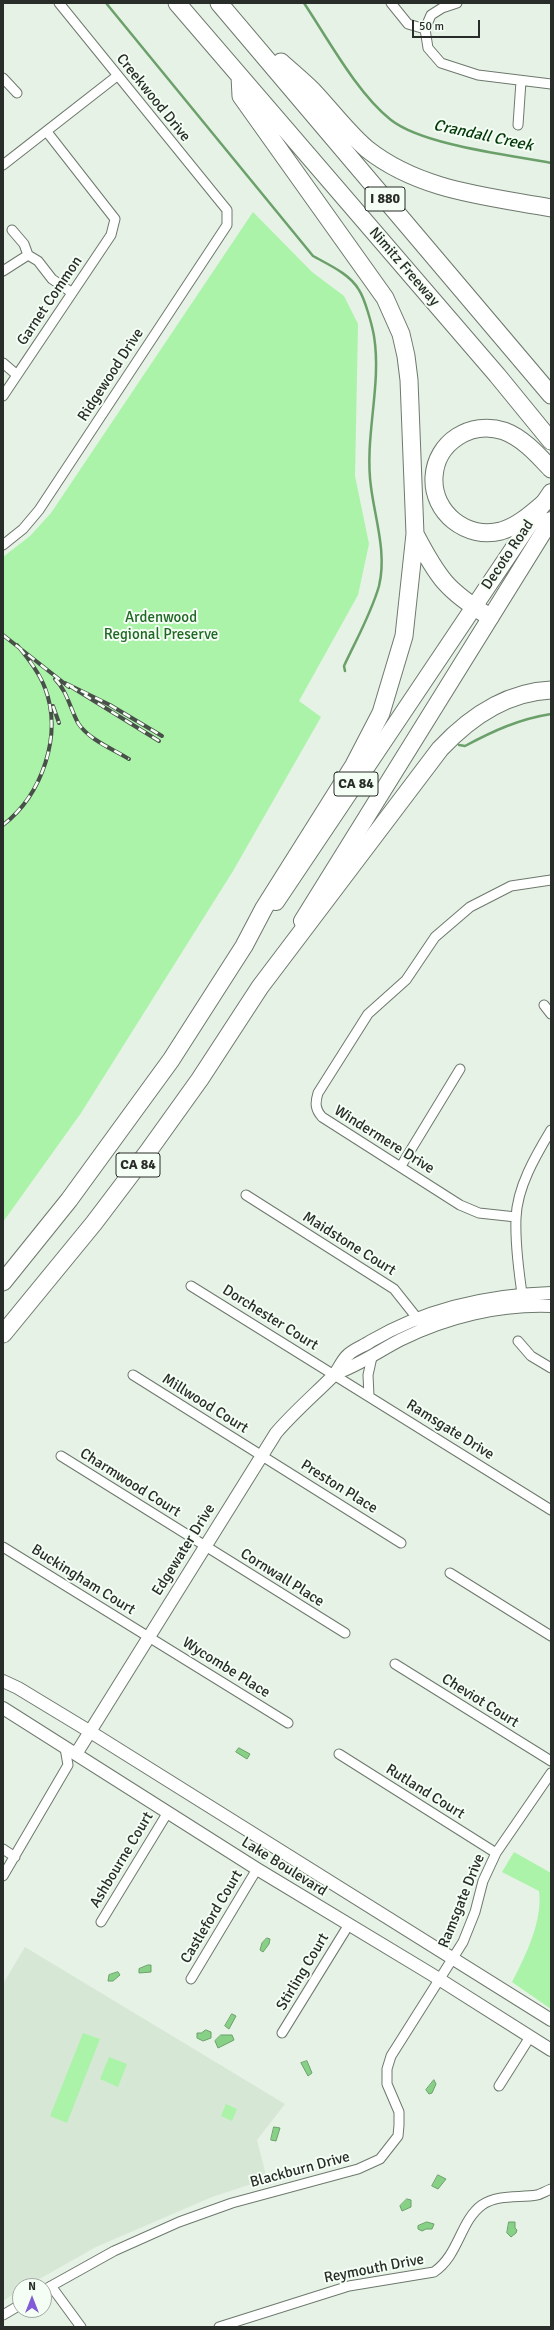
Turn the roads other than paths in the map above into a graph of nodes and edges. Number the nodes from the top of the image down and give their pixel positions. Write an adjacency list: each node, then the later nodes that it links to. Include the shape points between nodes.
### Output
1 (59, 3): 8 (street, Creekwood Drive)
2 (177, 3): 9 (highway, Nimitz Freeway / I 880)
3 (188, 3): 16 (highway, I 880, via 302,137)
4 (391, 3): 7 (street, via 408,24)
5 (457, 3): 7 (street, via 431,15)
6 (221, 4): 18 (highway, via 312,90 352,135 402,172 442,187); 24 (highway, Nimitz Freeway / I 880)
7 (425, 29): 11 (street, via 428,48 441,63 478,75)
8 (117, 76): 15 (street); 19 (street, Creekwood Drive)
9 (240, 76): 16 (highway, Nimitz Freeway / I 880); 34 (highway, via 241,96 385,298 401,334 409,380)
10 (3, 78): 13 (street)
11 (521, 81): 12 (street); 14 (street)
12 (551, 84)
13 (17, 93)
14 (518, 125)
15 (47, 132): 17 (street); 23 (street, Garnet Common, via 115,218 111,235)
16 (308, 156): 30 (highway, Nimitz Freeway / I 880)
17 (3, 165)
18 (551, 208)
19 (227, 210): 35 (street, Ridgewood Drive, via 227,225 39,510 23,529)
20 (12, 230): 21 (street, via 24,244)
21 (28, 255): 22 (street); 23 (street, via 38,261 52,279)
22 (3, 271)
23 (71, 292): 26 (street, Garnet Common)
24 (519, 357): 27 (highway); 28 (highway, Nimitz Freeway / I 880)
25 (3, 363): 26 (street)
26 (17, 375): 29 (street, Garnet Common)
27 (551, 388)
28 (551, 395)
29 (3, 396)
30 (551, 441)
31 (551, 469): 32 (highway, via 520,440 505,431 473,429 458,436 446,446 438,460 434,477 435,492 441,508 451,520 467,529 485,533 501,531 520,522)
32 (548, 497): 36 (highway, Decoto Road / CA 84)
33 (549, 522): 37 (highway, Decoto Road)
34 (415, 534): 36 (highway, via 441,579); 40 (highway, via 408,609 397,660 378,719 354,765 264,908)
35 (3, 545)
36 (470, 613): 37 (highway); 40 (highway, CA 84, via 298,872)
37 (486, 623): 41 (highway, Decoto Road)
38 (551, 690): 41 (highway, via 519,696 494,706 456,732 427,766)
39 (551, 880): 46 (street, Windermere Drive, via 511,886 470,907 434,937 406,980 368,1014 318,1093 316,1106 322,1117)
40 (244, 946): 49 (highway, CA 84, via 171,1060 122,1129)
41 (260, 987): 55 (highway, CA 84, via 200,1079 147,1153 94,1223)
42 (544, 1005): 43 (street)
43 (551, 1014)
44 (460, 1069): 46 (street)
45 (551, 1130): 48 (street, via 538,1150)
46 (400, 1166): 48 (street, Windermere Drive, via 460,1205 479,1214)
47 (246, 1195): 54 (street, Maidstone Court, via 394,1289)
48 (516, 1217): 52 (street)
49 (3, 1282)
50 (191, 1286): 59 (street, Dorchester Court)
51 (551, 1293): 52 (street, Edgewater Drive)
52 (523, 1300): 53 (street, Edgewater Drive); 54 (street, Edgewater Drive, via 468,1303 437,1312)
53 (551, 1306)
54 (422, 1324): 57 (street, Edgewater Drive); 59 (street, Edgewater Drive, via 398,1327 347,1355)
55 (3, 1334)
56 (518, 1341): 58 (street, via 530,1356)
57 (372, 1357): 59 (street, Edgewater Drive, via 355,1367); 61 (street, via 368,1375)
58 (551, 1368)
59 (334, 1374): 61 (street, Ramsgate Drive); 63 (street, Edgewater Drive, via 294,1412)
60 (133, 1375): 63 (street, Millwood Court)
61 (369, 1396): 64 (street, Ramsgate Drive)
62 (61, 1456): 66 (street, Charmwood Court)
63 (262, 1456): 65 (street, Preston Place); 66 (street, Edgewater Drive)
64 (551, 1510)
65 (401, 1543)
66 (205, 1546): 69 (street, Cornwall Place); 70 (street, Edgewater Drive)
67 (3, 1547): 70 (street, Buckingham Court)
68 (450, 1573): 71 (street)
69 (345, 1633)
70 (148, 1636): 75 (street, Wycombe Place); 76 (street, Edgewater Drive)
71 (551, 1636)
72 (395, 1664): 80 (street, Cheviot Court)
73 (3, 1681): 76 (street, Lake Boulevard)
74 (3, 1708): 77 (street, Lake Boulevard)
75 (288, 1723)
76 (89, 1731): 79 (street, Edgewater Drive); 91 (street, Lake Boulevard)
77 (65, 1748): 79 (street, Lake Boulevard); 81 (street)
78 (339, 1754): 85 (street, Rutland Court)
79 (81, 1757): 81 (street); 83 (street, Lake Boulevard)
80 (551, 1762)
81 (68, 1765): 86 (street)
82 (551, 1773): 85 (street, Ramsgate Drive)
83 (168, 1812): 87 (street, Lake Boulevard); 89 (street, Ashbourne Court)
84 (3, 1848): 86 (street)
85 (496, 1854): 91 (street, Ramsgate Drive, via 483,1881 475,1912 463,1942)
86 (15, 1856): 88 (street)
87 (257, 1869): 90 (street, Lake Boulevard); 92 (street, Castleford Court)
88 (3, 1876)
89 (101, 1922)
90 (348, 1926): 93 (street, Lake Boulevard); 95 (street, Stirling Court)
91 (453, 1959): 93 (street, Ramsgate Drive); 94 (street, Lake Boulevard)
92 (191, 1978)
93 (440, 1981): 96 (street, Lake Boulevard); 100 (street, Blackburn Drive, via 391,2056 387,2069 387,2084 399,2112 398,2136 380,2159 358,2169 232,2203 179,2222 114,2251)
94 (551, 2020)
95 (282, 2033)
96 (530, 2037): 97 (street, Lake Boulevard); 98 (street)
97 (551, 2050)
98 (499, 2086)
99 (551, 2189): 105 (street, Reymouth Drive, via 537,2195 498,2198 482,2205 472,2216 443,2266 434,2272 349,2286)
100 (52, 2285)
101 (52, 2294): 104 (street)
102 (12, 2309): 103 (street)
103 (3, 2315)
104 (81, 2327)
105 (218, 2327)

